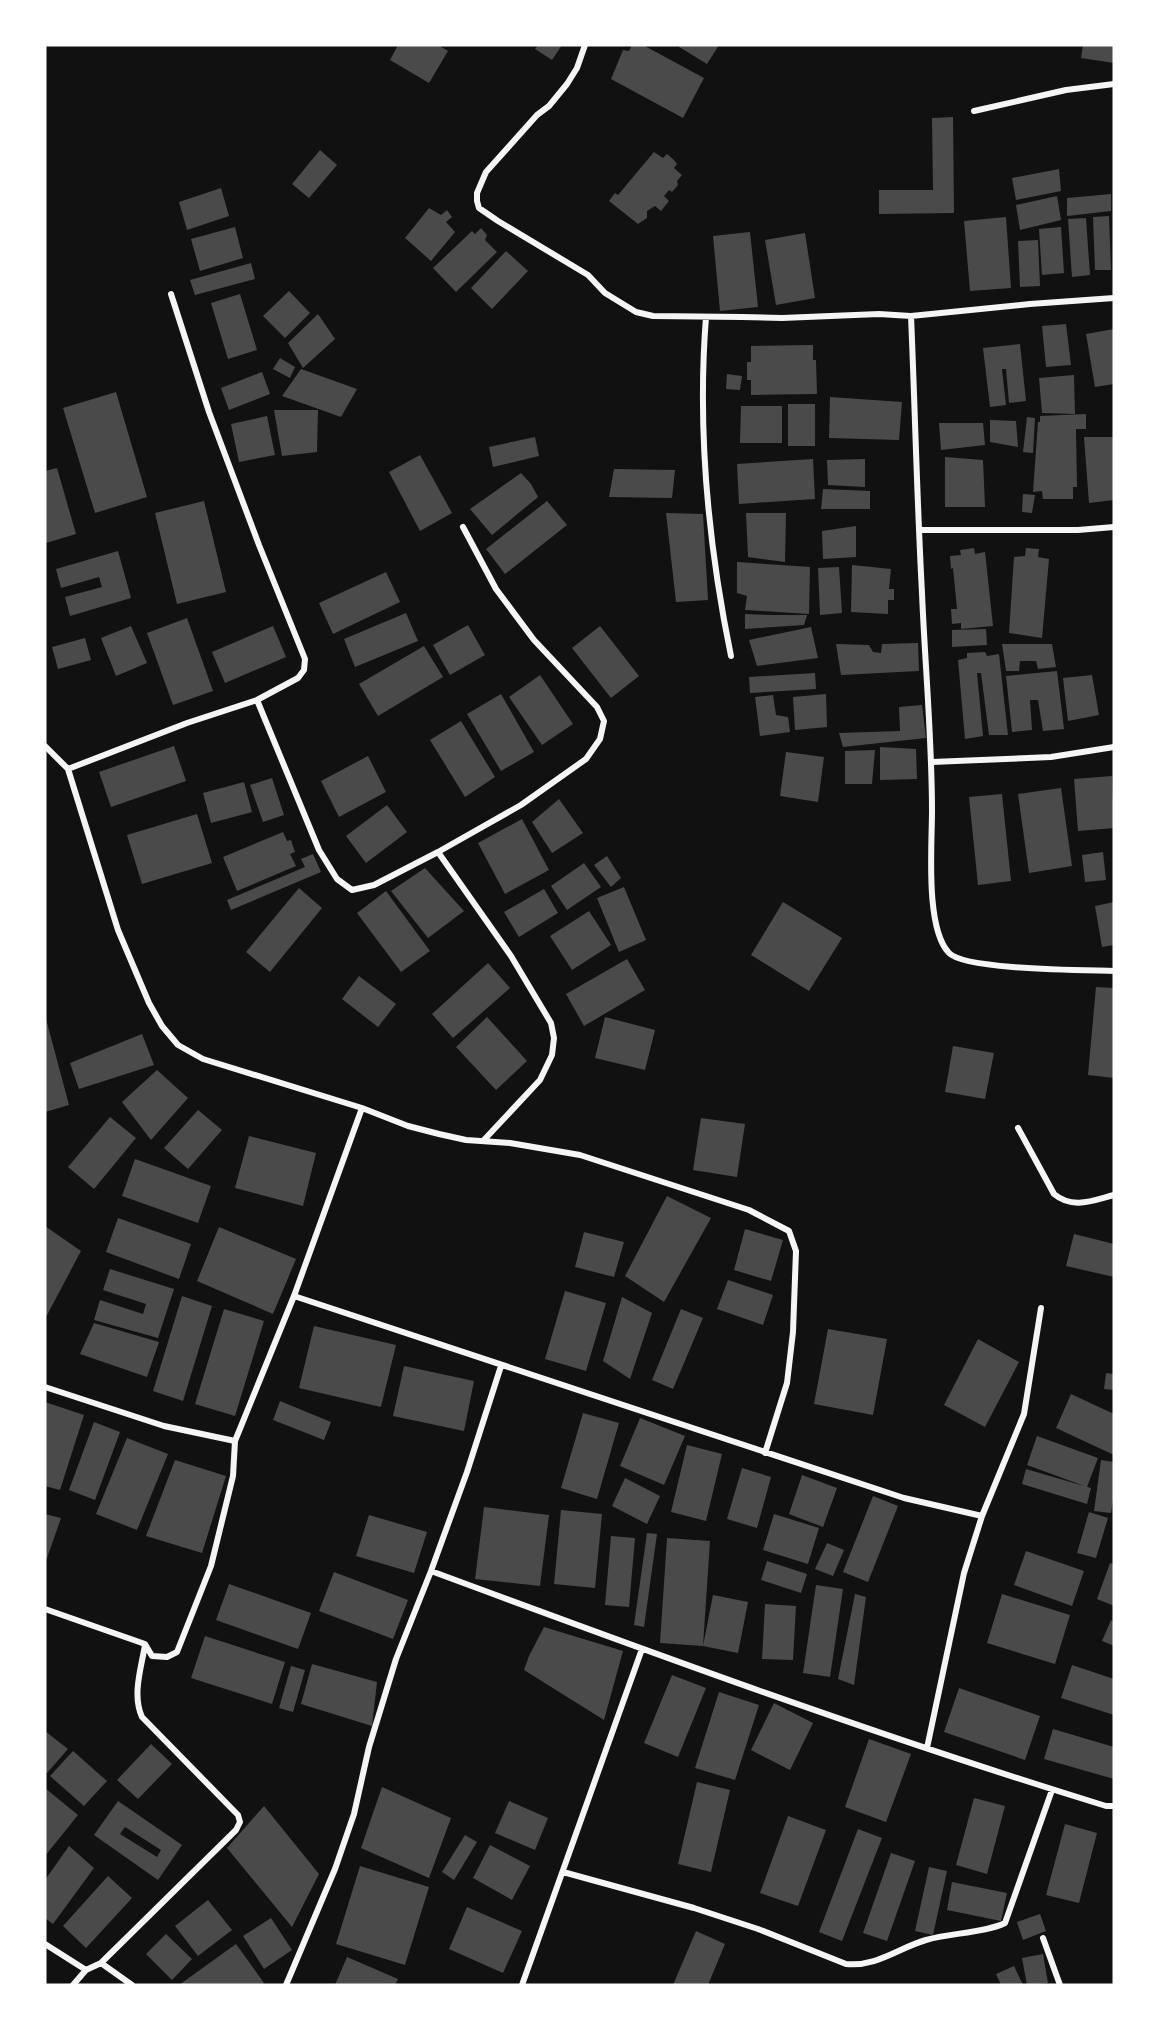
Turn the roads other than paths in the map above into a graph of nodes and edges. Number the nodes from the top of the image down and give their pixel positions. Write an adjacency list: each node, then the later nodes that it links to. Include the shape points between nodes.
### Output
1 (585, 45): 7 (street, via 567,84 486,172 477,193 479,208 588,275 605,293 636,312)
2 (1114, 84): 3 (street, via 1066,90)
3 (974, 111)
4 (171, 294): 12 (street, via 213,423 305,658 304,670 298,678)
5 (1114, 298): 6 (street)
6 (911, 316): 7 (street); 10 (street)
7 (706, 317): 11 (street, via 702,394 705,468 721,609)
8 (463, 527): 17 (street, via 496,589 534,640 597,707 604,722 600,739 586,759 521,805)
9 (1114, 527): 10 (street)
10 (919, 530): 15 (street)
11 (731, 656)
12 (257, 700): 16 (street); 17 (street, via 319,850 337,879 352,890 374,885)
13 (45, 746): 16 (street)
14 (1114, 747): 15 (street, via 1051,757)
15 (932, 762): 18 (street, via 935,926 949,954 961,960 1025,968)
16 (68, 769): 19 (street, via 118,930 149,1003 178,1045 203,1059)
17 (438, 852): 21 (street, via 511,956 551,1023 554,1038 552,1055 540,1080)
18 (1114, 971)
19 (362, 1108): 21 (street, via 408,1126); 23 (street)
20 (1018, 1128): 22 (street, via 1058,1198 1085,1203)
21 (483, 1141): 28 (street, via 580,1155 749,1210 789,1231 796,1251 792,1342 787,1383)
22 (1114, 1195)
23 (294, 1296): 25 (street); 27 (street)
24 (1041, 1308): 29 (street, via 1024,1414)
25 (501, 1366): 28 (street); 30 (street)
26 (45, 1387): 27 (street, via 164,1426)
27 (236, 1441): 32 (street, via 233,1476 211,1566 182,1642 177,1652 167,1657 152,1656)
28 (765, 1453): 29 (street, via 904,1498)
29 (982, 1516): 34 (street, via 964,1573)
30 (431, 1571): 33 (street); 44 (street, via 396,1659 335,1869)
31 (45, 1610): 32 (street)
32 (145, 1644): 40 (street, via 137,1692 142,1717 238,1815 240,1822)
33 (642, 1649): 34 (street); 37 (street)
34 (927, 1748): 35 (street)
35 (1052, 1790): 36 (street); 37 (street, via 1005,1923 924,1940 859,1966 694,1908)
36 (1114, 1806)
37 (563, 1872): 45 (street)
38 (1043, 1938): 46 (street)
39 (45, 1944): 41 (street)
40 (101, 1963): 41 (street); 43 (street)
41 (86, 1970): 42 (street)
42 (73, 1985)
43 (132, 1985)
44 (286, 1985)
45 (522, 1985)
46 (1060, 1985)

